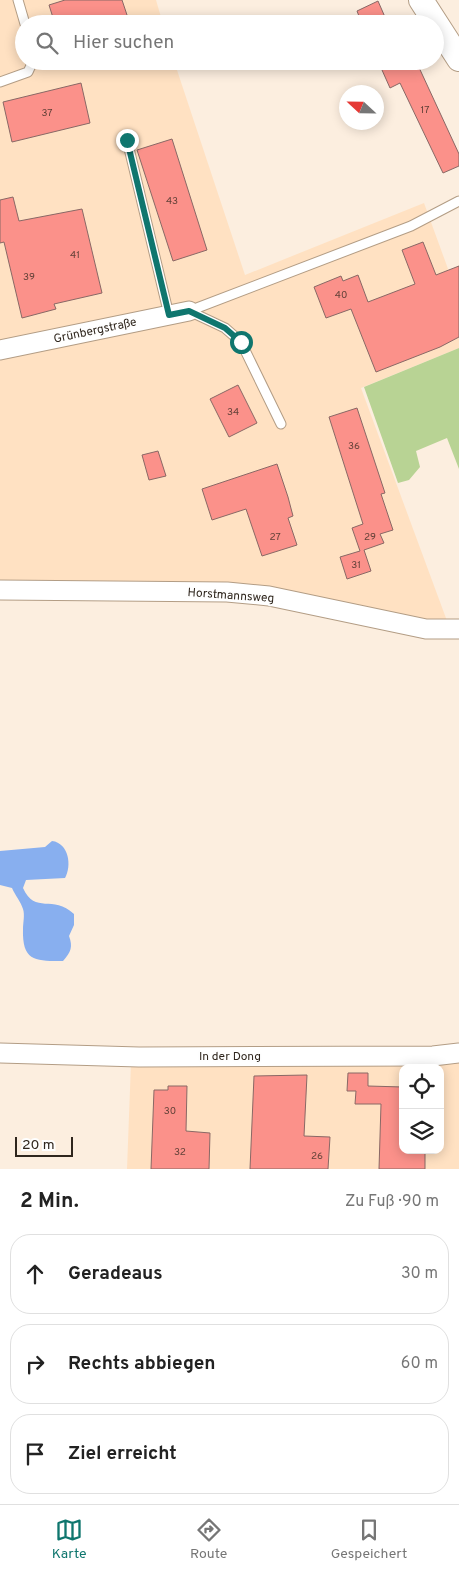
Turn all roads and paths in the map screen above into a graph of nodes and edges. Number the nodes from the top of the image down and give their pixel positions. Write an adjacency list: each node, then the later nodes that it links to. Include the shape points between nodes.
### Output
1 (18, 0): 3 (lane)
2 (421, 0): 4 (street)
3 (22, 15)
4 (431, 15)
5 (444, 35): 6 (street)
6 (459, 58)
7 (29, 70): 8 (lane)
8 (0, 82)
9 (127, 140): 12 (lane)
10 (459, 202): 11 (lane, via 411,226)
11 (189, 311): 12 (street, Grünbergstraße); 14 (lane, via 225,328 241,342)
12 (169, 315): 13 (street, Grünbergstraße)
13 (0, 350)
14 (281, 424)
15 (0, 590): 16 (street, Horstmannsweg, via 227,592 270,596 426,629)
16 (459, 629)
17 (0, 1052): 18 (street, In der Dong, via 139,1057 433,1056)
18 (459, 1053)

